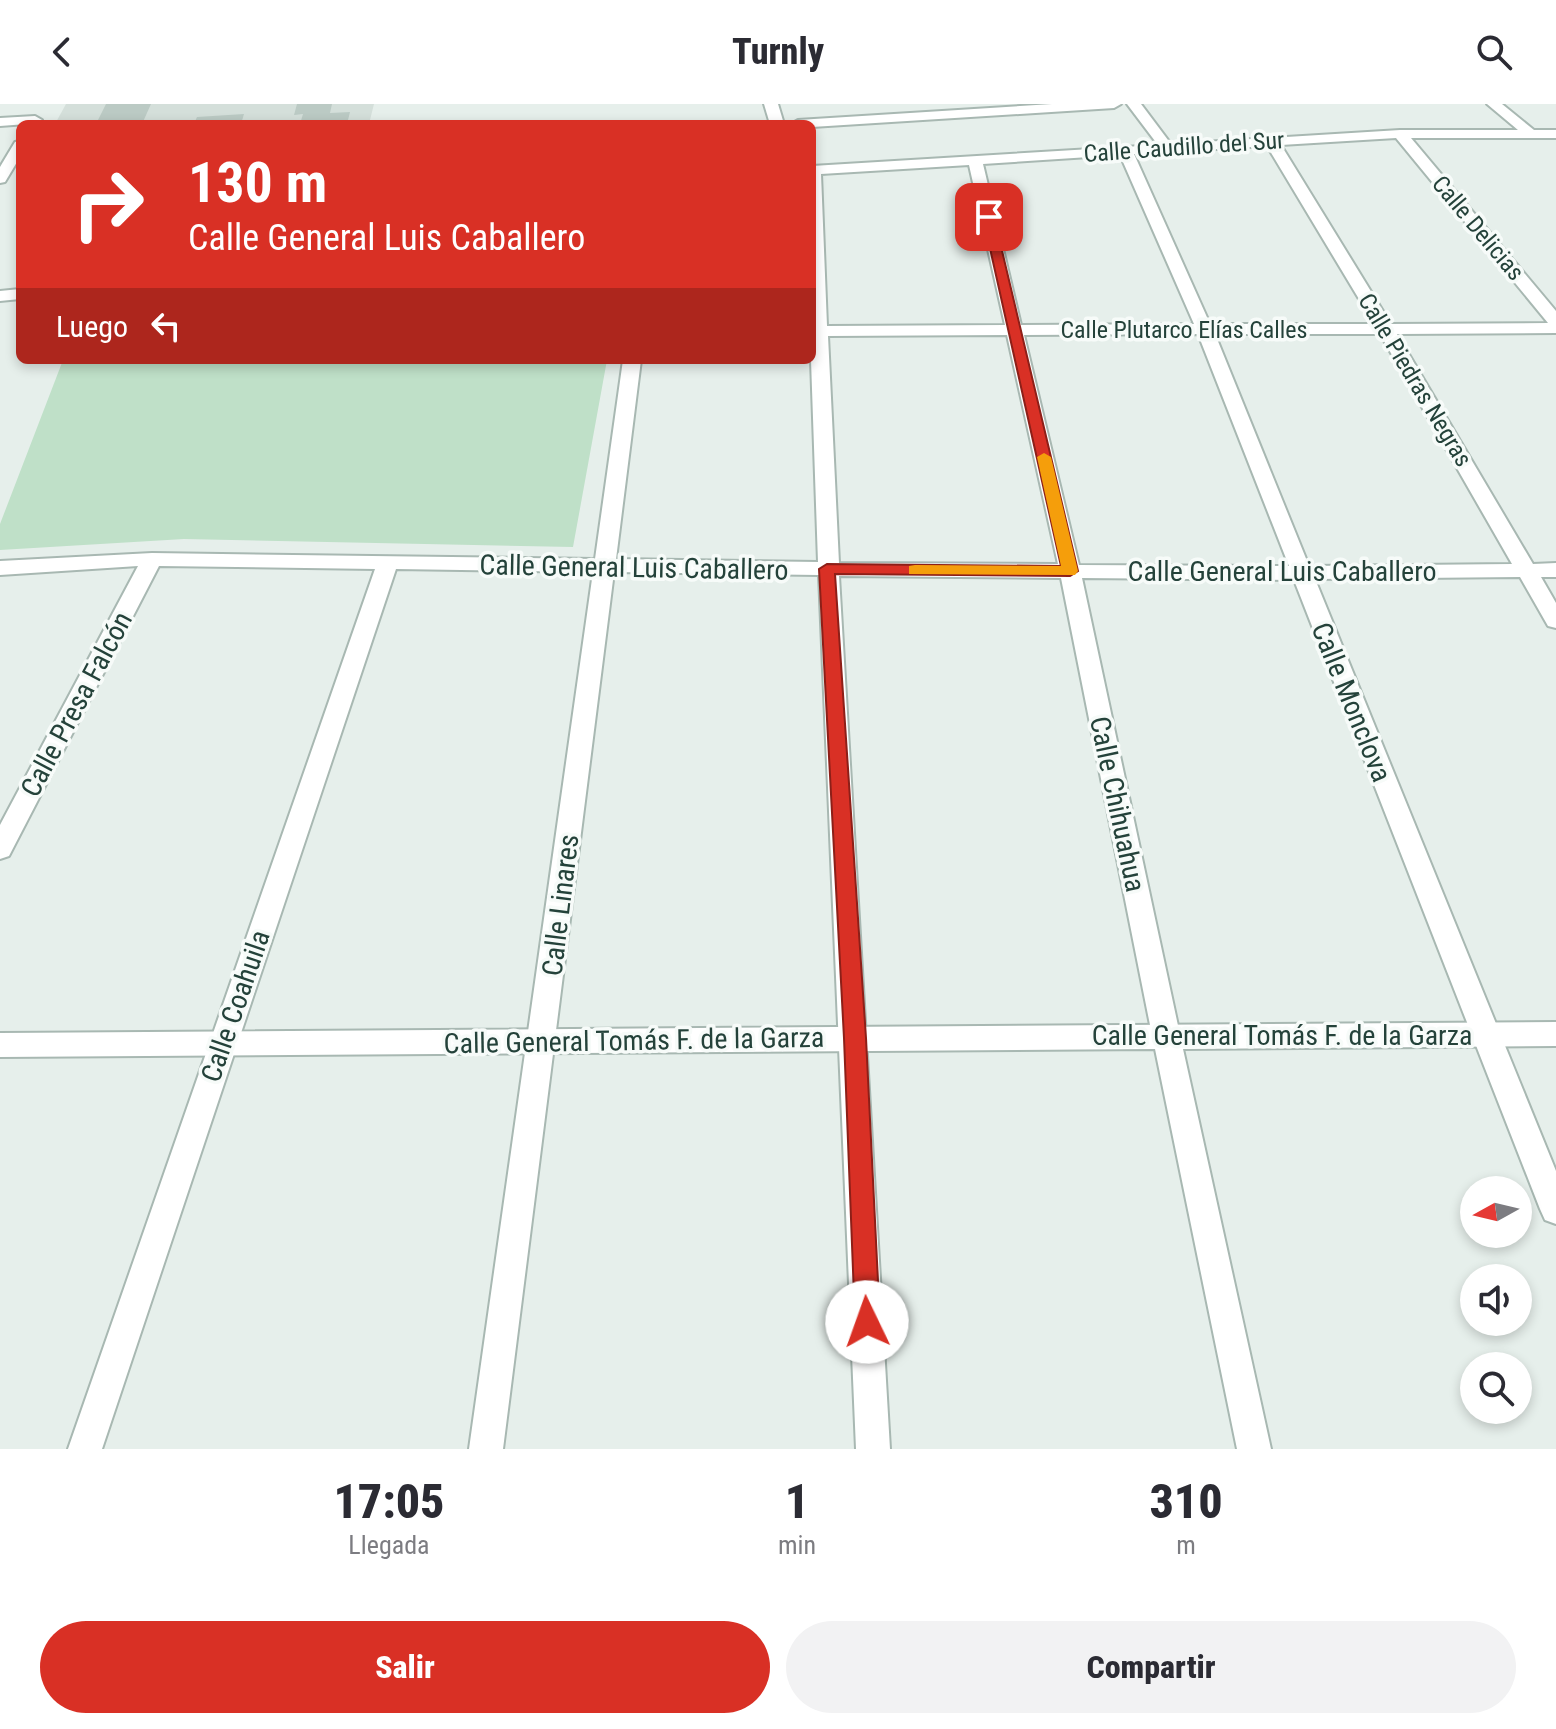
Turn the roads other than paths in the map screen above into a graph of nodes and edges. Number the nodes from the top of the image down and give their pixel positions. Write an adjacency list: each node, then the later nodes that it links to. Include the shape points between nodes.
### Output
1 (1114, 104): 4 (street)
2 (1134, 104): 9 (street)
3 (1494, 104): 6 (street)
4 (816, 123)
5 (1400, 134): 6 (street, Calle Caudillo del Sur); 8 (street, Calle Caudillo del Sur); 15 (street, Calle Delicias)
6 (1531, 134): 7 (street, Calle Caudillo del Sur)
7 (1556, 134)
8 (1271, 141): 9 (street, Calle Caudillo del Sur); 17 (street, Calle Piedras Negras)
9 (1168, 149): 11 (street, Calle Caudillo del Sur)
10 (16, 152): 14 (street)
11 (1126, 152): 12 (street, Calle Caudillo del Sur); 20 (street, Calle Monclova)
12 (975, 160): 13 (street, Calle Caudillo del Sur); 19 (street, Calle Chihuahua)
13 (816, 170)
14 (0, 179)
15 (1556, 322)
16 (1556, 328): 17 (street, Calle Plutarco Elías Calles)
17 (1386, 329): 20 (street, Calle Plutarco Elías Calles); 28 (street, Calle Piedras Negras)
18 (816, 331): 19 (street, Calle Plutarco Elías Calles)
19 (1015, 331): 20 (street, Calle Plutarco Elías Calles); 30 (street, Calle Chihuahua)
20 (1205, 331): 31 (street, Calle Monclova)
21 (816, 351): 27 (street)
22 (631, 364): 25 (street, Calle Linares)
23 (152, 559): 24 (street, Calle General Luis Caballero); 26 (street, Calle General Luis Caballero); 33 (street, Calle Presa Falcón)
24 (387, 565): 25 (street, Calle General Luis Caballero); 39 (street, Calle Coahuila)
25 (602, 567): 27 (street, Calle General Luis Caballero); 38 (street, Calle Linares)
26 (0, 568)
27 (827, 569): 30 (street, Calle General Luis Caballero); 37 (street)
28 (1527, 570): 29 (street, Calle General Luis Caballero); 31 (street, Calle General Luis Caballero); 32 (street, Calle Piedras Negras)
29 (1556, 570)
30 (1070, 571): 31 (street, Calle General Luis Caballero); 36 (street, Calle Chihuahua)
31 (1300, 573): 34 (street, Calle Monclova)
32 (1556, 621)
33 (0, 849)
34 (1486, 1034): 35 (street, Calle General Tomás F. de la Garza); 36 (street, Calle General Tomás F. de la Garza); 41 (street, Calle Monclova)
35 (1556, 1034)
36 (1166, 1035): 37 (street, Calle General Tomás F. de la Garza); 45 (street, Calle Chihuahua)
37 (855, 1038): 38 (street, Calle General Tomás F. de la Garza); 44 (street)
38 (543, 1041): 39 (street, Calle General Tomás F. de la Garza); 43 (street, Calle Linares)
39 (222, 1043): 40 (street, Calle General Tomás F. de la Garza); 42 (street, Calle Coahuila)
40 (0, 1045)
41 (1556, 1209)
42 (85, 1449)
43 (486, 1449)
44 (873, 1449)
45 (1254, 1449)

